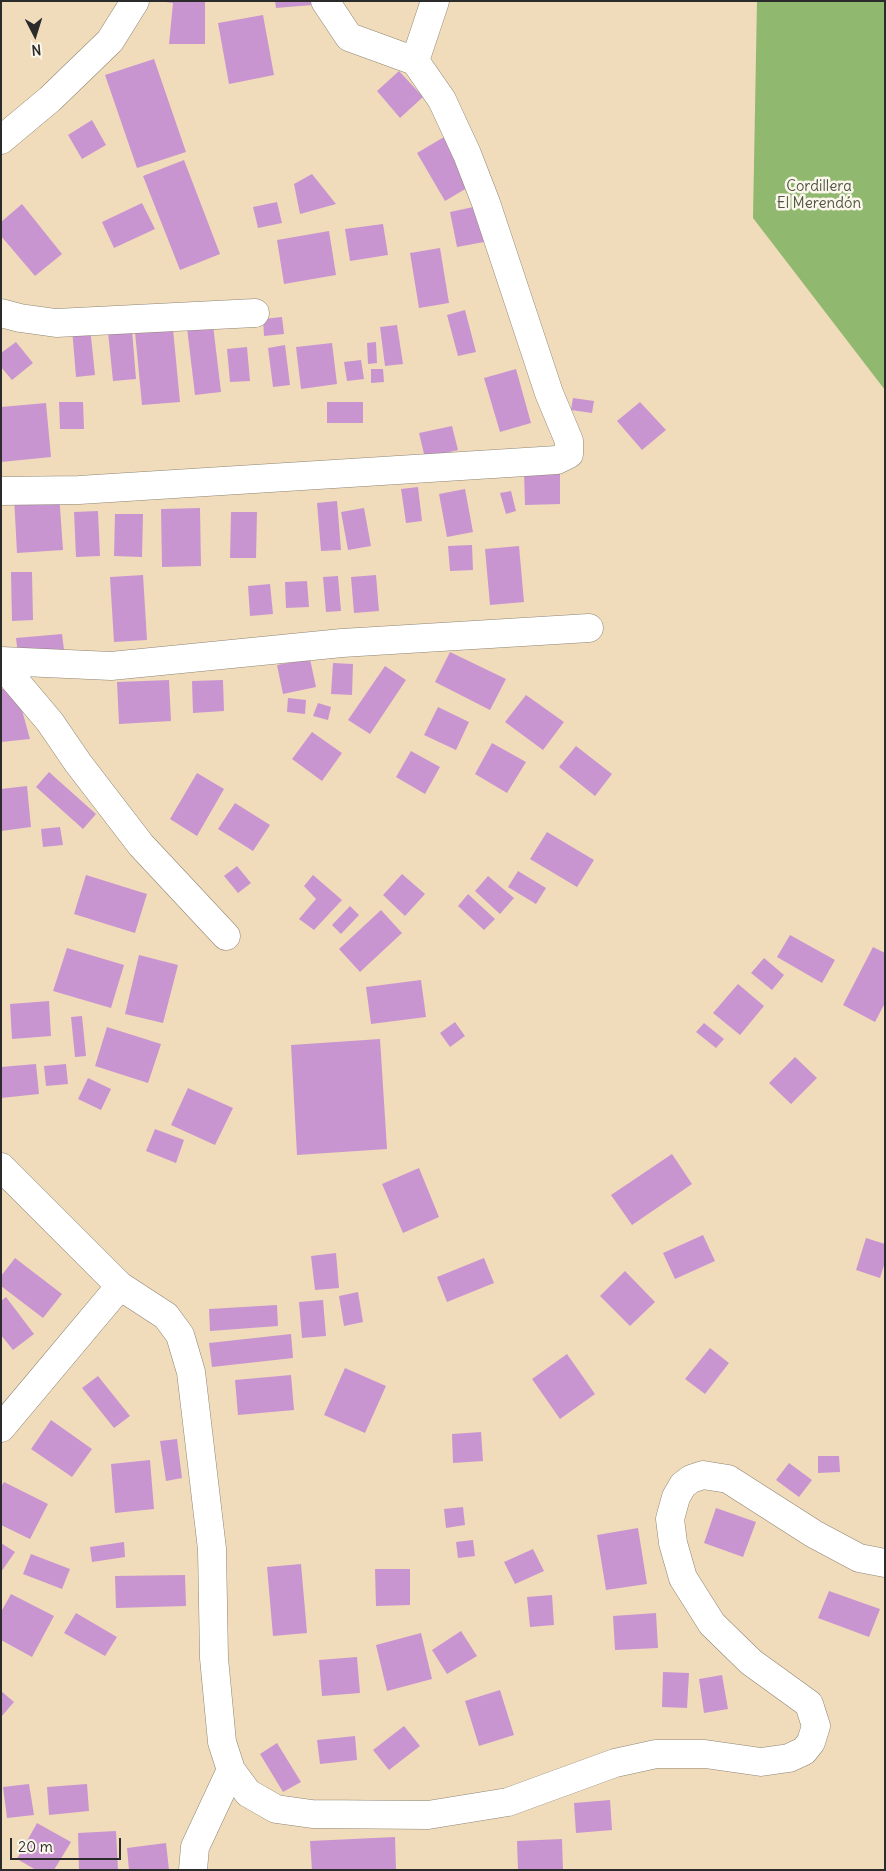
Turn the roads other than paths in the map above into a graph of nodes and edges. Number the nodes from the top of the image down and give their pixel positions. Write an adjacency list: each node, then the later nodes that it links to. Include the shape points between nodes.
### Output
1 (135, 1): 5 (street, via 110,41 50,99)
2 (325, 1): 4 (street, via 349,37)
3 (435, 1): 4 (street)
4 (415, 61): 8 (street, via 442,100 467,154 548,393 569,441 569,454 557,460 79,490)
5 (1, 140)
6 (1, 313): 7 (street, via 56,323)
7 (255, 313)
8 (1, 491)
9 (589, 628): 10 (street, via 342,643 111,666)
10 (1, 663): 11 (street, via 50,722 141,846)
11 (226, 936)
12 (1, 1168): 13 (street)
13 (120, 1286): 14 (street); 16 (street, via 166,1316 180,1335 191,1372 212,1549 215,1677 222,1742)
14 (1, 1428)
15 (885, 1563): 16 (street, via 859,1558 814,1534 728,1479 703,1476 691,1479 676,1497 670,1518 673,1543 683,1578 712,1624 751,1662 809,1704 816,1726 811,1742 804,1751 789,1758 761,1762 705,1754 656,1754 615,1763 508,1802 428,1815 312,1814 276,1808 248,1793)
16 (231, 1770): 17 (street, via 195,1846)
17 (193, 1870)

